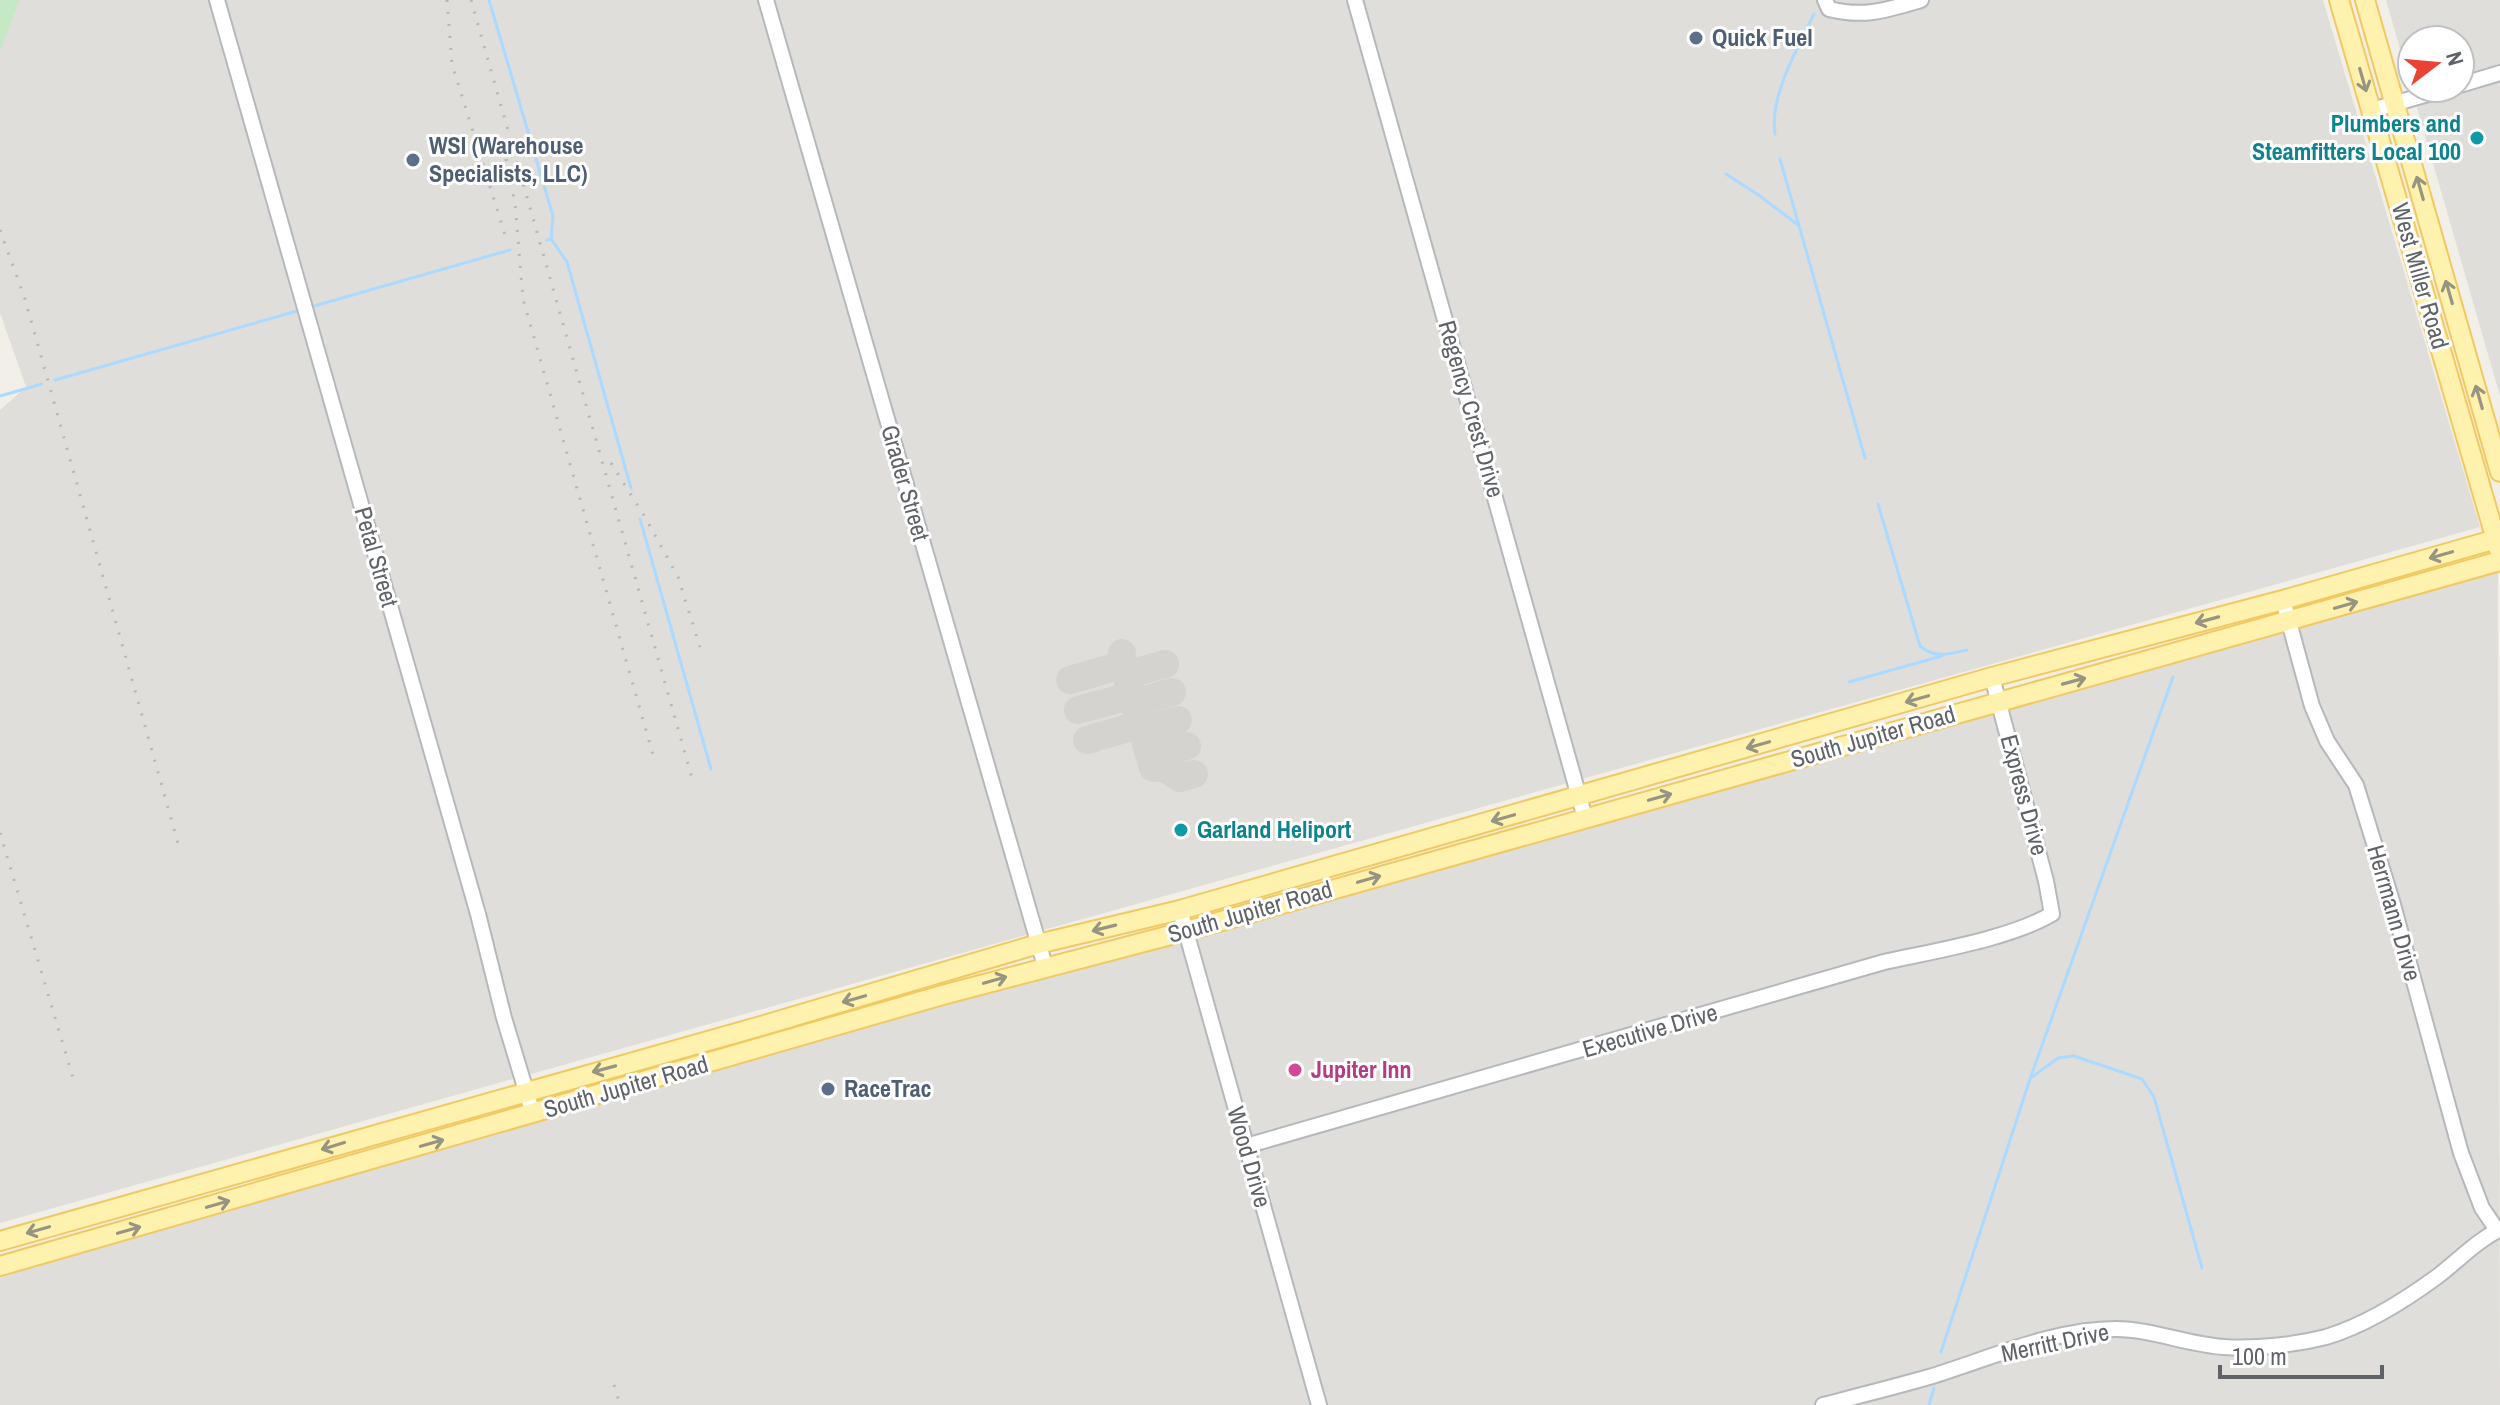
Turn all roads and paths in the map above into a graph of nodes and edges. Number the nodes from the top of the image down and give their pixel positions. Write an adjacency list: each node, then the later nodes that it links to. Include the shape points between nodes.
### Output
1 (217, 0): 31 (street, Petal Street)
2 (766, 0): 29 (street, Grader Street)
3 (1355, 0): 24 (street, Regency Crest Drive)
4 (1825, 0): 5 (street, via 1829,9 1853,15)
5 (1921, 0)
6 (2339, 0): 12 (main road, West Miller Road, one-way to 12)
7 (2365, 0): 10 (main road, West Miller Road)
8 (2500, 73): 9 (street)
9 (2476, 80)
10 (2396, 103): 12 (street)
11 (2396, 104): 13 (main road, West Miller Road, one-way to 11)
12 (2372, 110): 14 (main road, West Miller Road)
13 (2441, 263): 14 (main road); 15 (main road, West Miller Road, one-way to 13)
14 (2418, 270): 16 (main road, West Miller Road)
15 (2500, 472)
16 (2499, 543): 18 (main road, South Jupiter Road, one-way to 18)
17 (2500, 561): 19 (main road, South Jupiter Road, one-way to 17)
18 (2283, 600): 19 (street, Herrmann Drive); 20 (main road, South Jupiter Road, one-way to 20)
19 (2289, 621): 21 (main road, South Jupiter Road, one-way to 19); 39 (street, Herrmann Drive, via 2312,706 2356,785 2461,1153 2482,1208)
20 (1992, 677): 21 (street, Express Drive); 22 (main road, South Jupiter Road, one-way to 22)
21 (1998, 701): 23 (main road, South Jupiter Road); 27 (street, Express Drive)
22 (1833, 723): 23 (main road); 24 (main road, South Jupiter Road, one-way to 24)
23 (1839, 746): 25 (main road, South Jupiter Road, one-way to 23)
24 (1578, 797): 25 (street, Regency Crest Drive); 26 (main road, South Jupiter Road, one-way to 26)
25 (1585, 818): 28 (main road, South Jupiter Road, one-way to 25)
26 (1180, 910): 28 (street, Wood Drive); 29 (main road, South Jupiter Road, one-way to 29)
27 (2052, 914): 34 (street, Executive Drive, via 1999,934 1884,962)
28 (1186, 931): 30 (main road, South Jupiter Road); 34 (street, Wood Drive)
29 (1038, 944): 30 (street, Grader Street); 31 (main road, South Jupiter Road, one-way to 31)
30 (1045, 966): 32 (main road, South Jupiter Road, one-way to 30)
31 (526, 1091): 32 (street, Petal Street); 33 (main road, South Jupiter Road)
32 (533, 1114): 35 (main road, South Jupiter Road, one-way to 32)
33 (369, 1135): 35 (main road); 36 (main road, South Jupiter Road, one-way to 36)
34 (1246, 1146): 43 (street, Wood Drive)
35 (377, 1159): 37 (main road, South Jupiter Road)
36 (249, 1171): 37 (main road); 38 (main road, South Jupiter Road)
37 (255, 1194): 41 (main road, South Jupiter Road, one-way to 37)
38 (75, 1220): 40 (main road, South Jupiter Road, one-way to 40); 41 (main road)
39 (2498, 1230): 44 (street, Merritt Drive, via 2400,1302 2326,1337 2223,1347 2130,1330 2098,1331 2043,1340)
40 (0, 1241)
41 (82, 1243): 42 (main road, South Jupiter Road)
42 (0, 1266)
43 (1319, 1405)
44 (1823, 1405)

